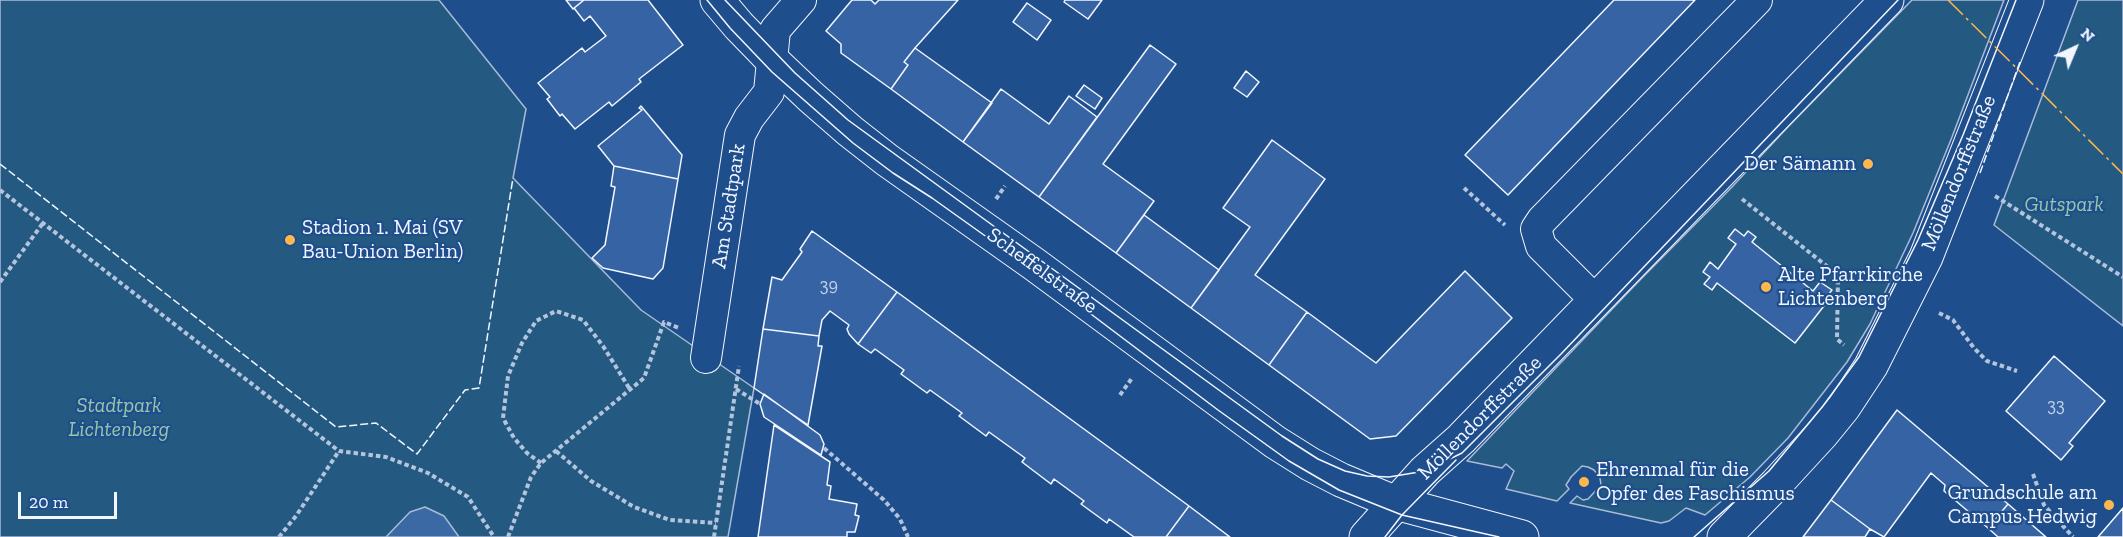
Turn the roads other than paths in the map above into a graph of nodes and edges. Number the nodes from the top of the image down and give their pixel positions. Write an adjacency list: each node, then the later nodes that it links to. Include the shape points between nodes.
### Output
1 (717, 0): 6 (main road, Scheffelstraße)
2 (801, 0): 6 (street, Am Stadtpark, via 775,30)
3 (1757, 0): 7 (street, via 1536,229 1540,246)
4 (1887, 0): 7 (main road, Möllendorffstraße)
5 (2027, 0): 12 (main road, Möllendorffstraße, via 1926,257 1870,366 1822,434)
6 (773, 61): 8 (street, Am Stadtpark, via 769,92 740,135); 9 (main road, Scheffelstraße, via 887,160 1275,442 1341,480)
7 (1596, 301): 9 (main road, Möllendorffstraße)
8 (707, 349)
9 (1396, 503): 10 (main road, Möllendorffstraße); 11 (main road, Scheffelstraße)
10 (1366, 537)
11 (1522, 537)
12 (1724, 537)

